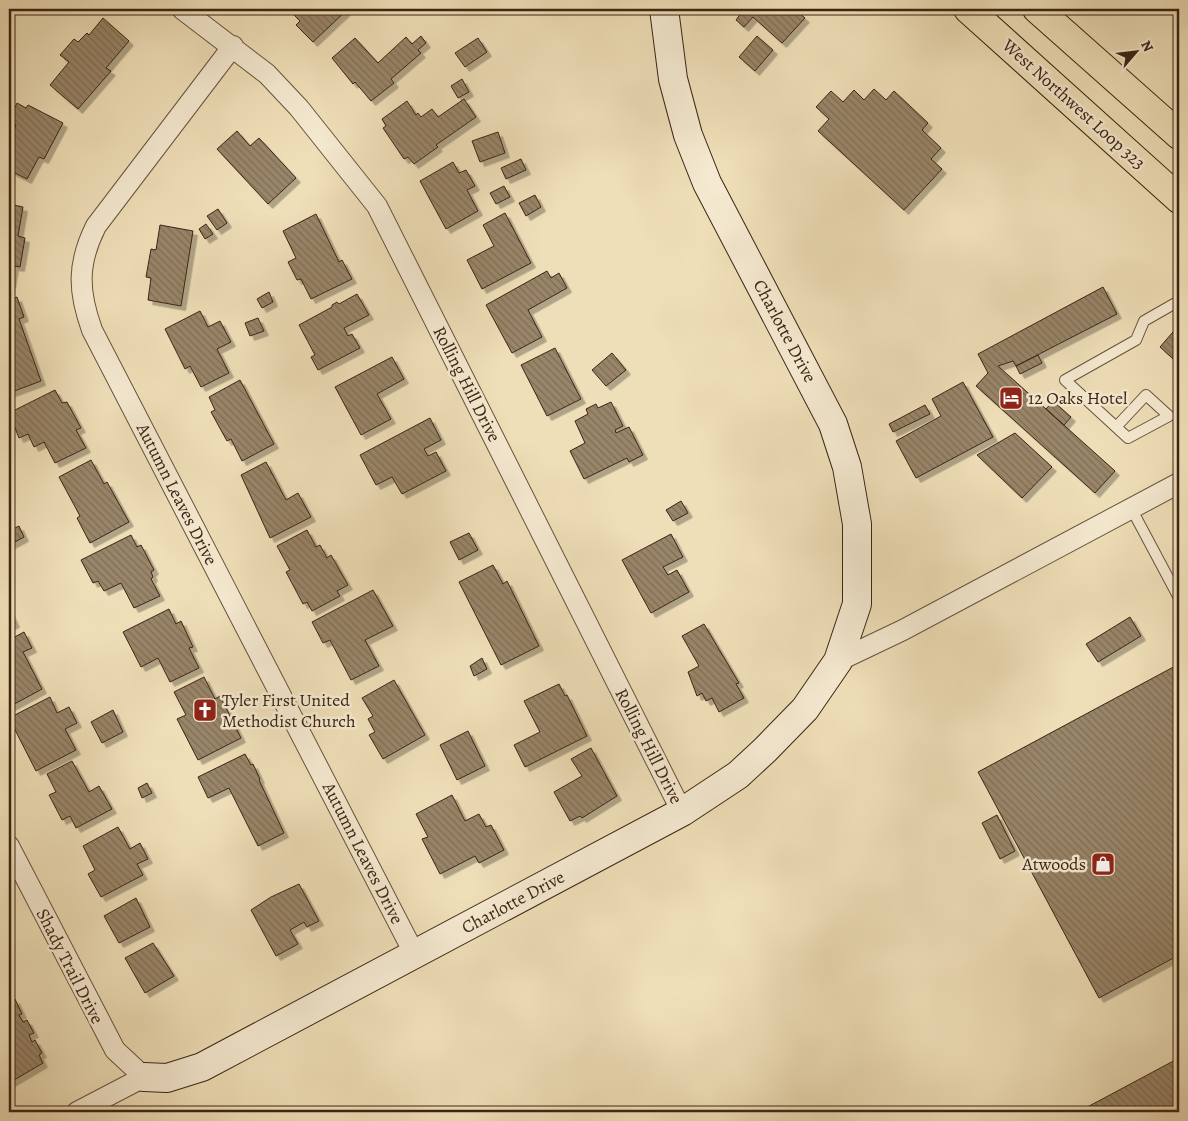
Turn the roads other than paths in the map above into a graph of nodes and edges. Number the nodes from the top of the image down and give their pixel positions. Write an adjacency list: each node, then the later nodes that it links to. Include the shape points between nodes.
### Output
1 (182, 9): 5 (street, Rolling Hill Drive)
2 (664, 9): 13 (street, Charlotte Drive, via 673,79 688,135 707,183 833,424 847,467 857,524 857,604)
3 (968, 9): 7 (highway, West Northwest Loop 323)
4 (1037, 9): 6 (highway)
5 (233, 46): 14 (street, Rolling Hill Drive, via 267,74 299,108 377,206); 16 (street, Autumn Leaves Drive, via 96,226 87,244 80,273 82,302 92,330)
6 (1179, 136)
7 (1179, 199)
8 (1179, 301): 9 (lane, via 1144,321 1136,340 1064,380)
9 (1116, 427): 9 (lane, via 1128,438 1169,416 1146,395)
10 (1179, 483): 11 (street)
11 (1131, 508): 12 (lane); 13 (street, via 903,630)
12 (1179, 598)
13 (838, 660): 14 (street, Charlotte Drive, via 805,709 765,750 738,775)
14 (682, 812): 16 (street, Charlotte Drive)
15 (9, 846): 17 (street, Shady Trail Drive, via 115,1050)
16 (415, 955): 17 (street, Charlotte Drive, via 202,1067 167,1078)
17 (144, 1077): 18 (street)
18 (77, 1112)

